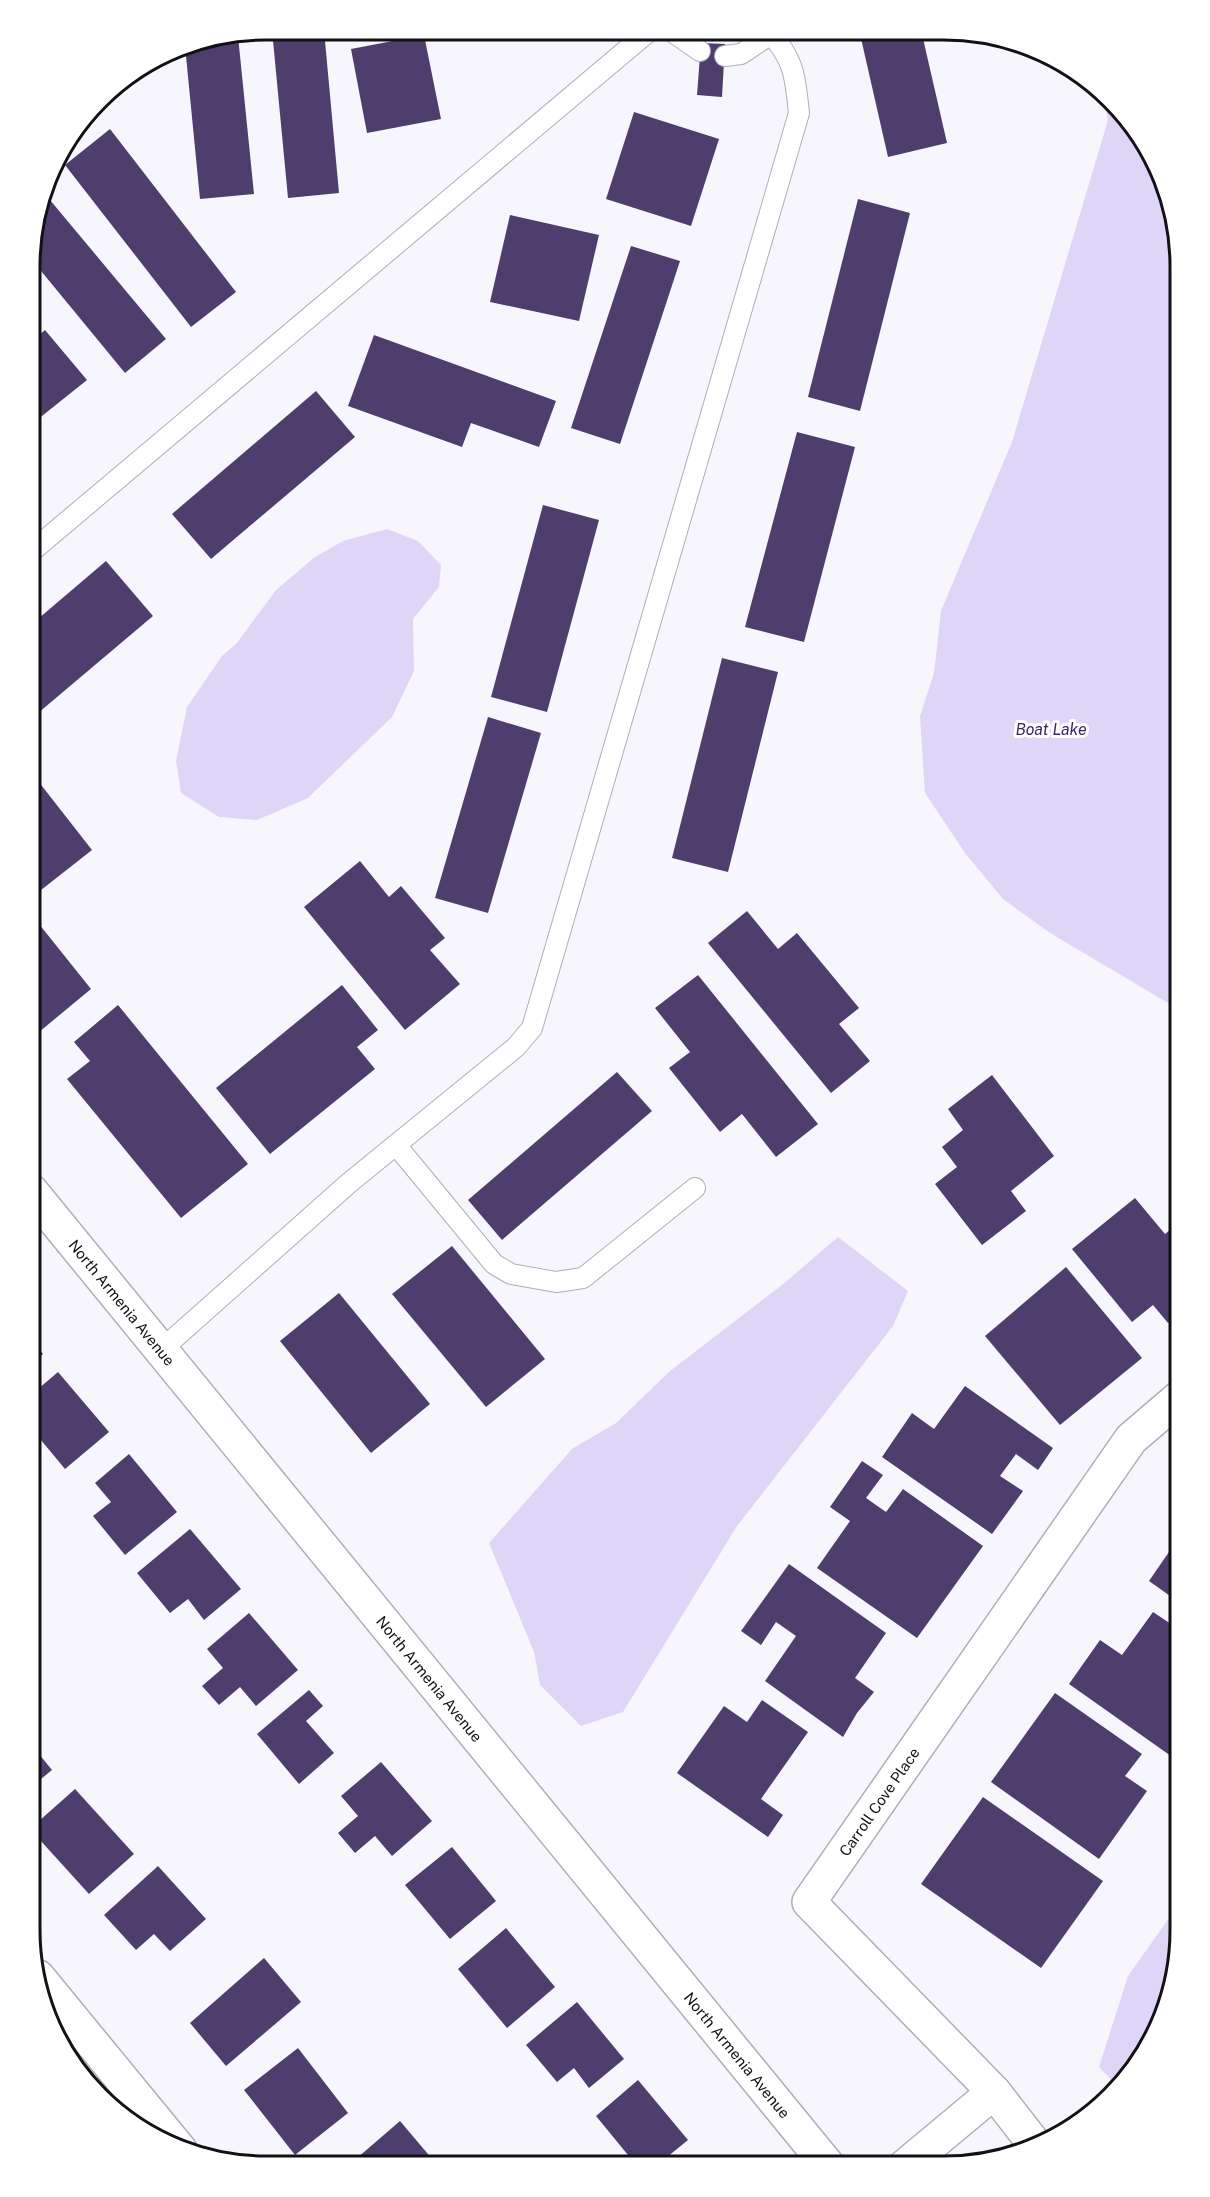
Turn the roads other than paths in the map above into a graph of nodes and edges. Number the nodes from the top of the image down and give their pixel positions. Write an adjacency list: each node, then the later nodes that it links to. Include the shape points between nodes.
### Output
1 (639, 40): 7 (lane)
2 (684, 40): 5 (lane)
3 (761, 40): 6 (lane, via 741,54)
4 (776, 40): 8 (lane, via 786,51 795,76 799,113 532,1028 516,1047)
5 (700, 51)
6 (725, 56)
7 (40, 544)
8 (396, 1145): 9 (lane, via 495,1264 511,1274 556,1282 583,1278); 11 (lane)
9 (695, 1188)
10 (40, 1202): 11 (street, North Armenia Avenue)
11 (161, 1350): 17 (street, North Armenia Avenue)
12 (1170, 1406): 14 (street, Carroll Cove Place, via 1131,1439 809,1902)
13 (48, 1989): 15 (street)
14 (994, 2092): 16 (street); 18 (street)
15 (166, 2133)
16 (1030, 2139)
17 (819, 2156)
18 (917, 2156)

